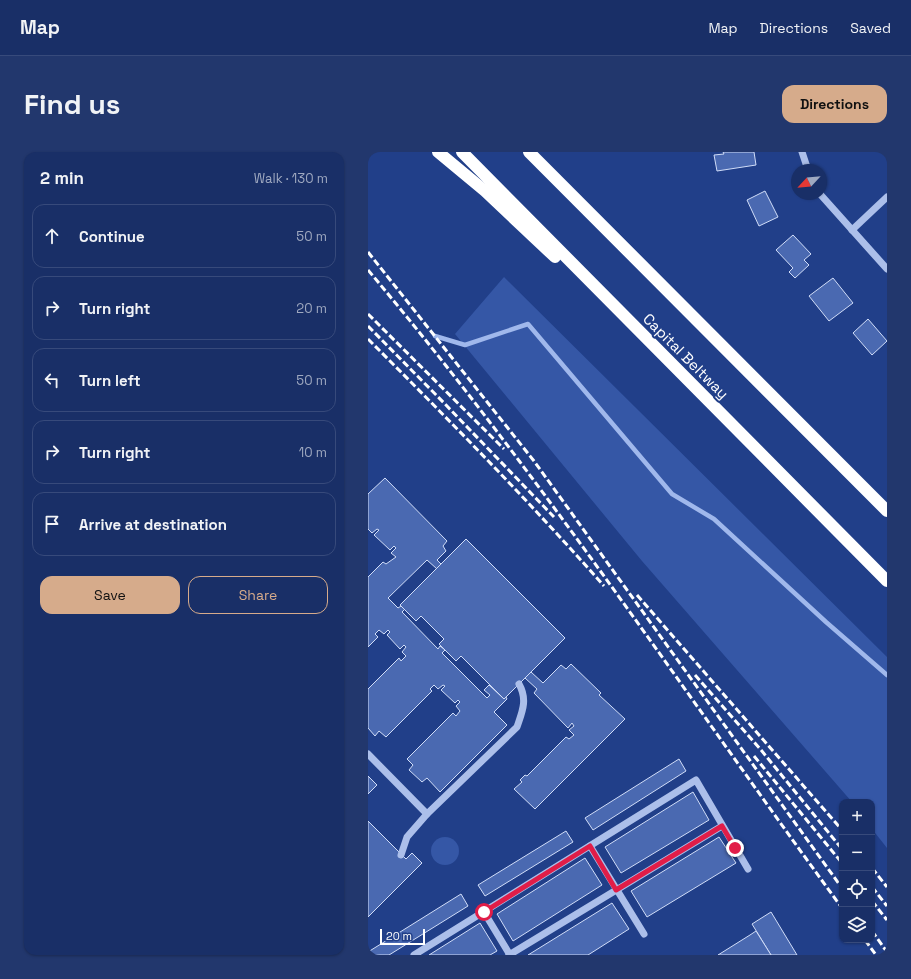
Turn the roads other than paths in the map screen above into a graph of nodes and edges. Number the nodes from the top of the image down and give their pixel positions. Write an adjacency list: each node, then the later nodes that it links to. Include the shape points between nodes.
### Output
1 (438, 152): 12 (highway, via 491,197)
2 (462, 152): 12 (highway, Capital Beltway)
3 (529, 152): 10 (highway)
4 (539, 152): 10 (highway)
5 (802, 152): 6 (street)
6 (806, 164)
7 (887, 197): 9 (street)
8 (825, 200): 9 (street)
9 (852, 230): 11 (street)
10 (614, 236): 13 (highway)
11 (887, 269)
12 (697, 391): 14 (highway, Capital Beltway)
13 (887, 511)
14 (887, 581)
15 (519, 684): 17 (street, via 524,693 524,700 518,727)
16 (368, 754): 17 (street)
17 (427, 814): 20 (street, via 407,838)
18 (722, 826): 19 (street, via 696,780); 21 (street); 22 (street)
19 (590, 846): 22 (street); 23 (street)
20 (401, 855)
21 (748, 869)
22 (616, 890): 24 (street); 26 (street)
23 (484, 912): 25 (street); 26 (street)
24 (644, 934)
25 (414, 955)
26 (510, 955)

